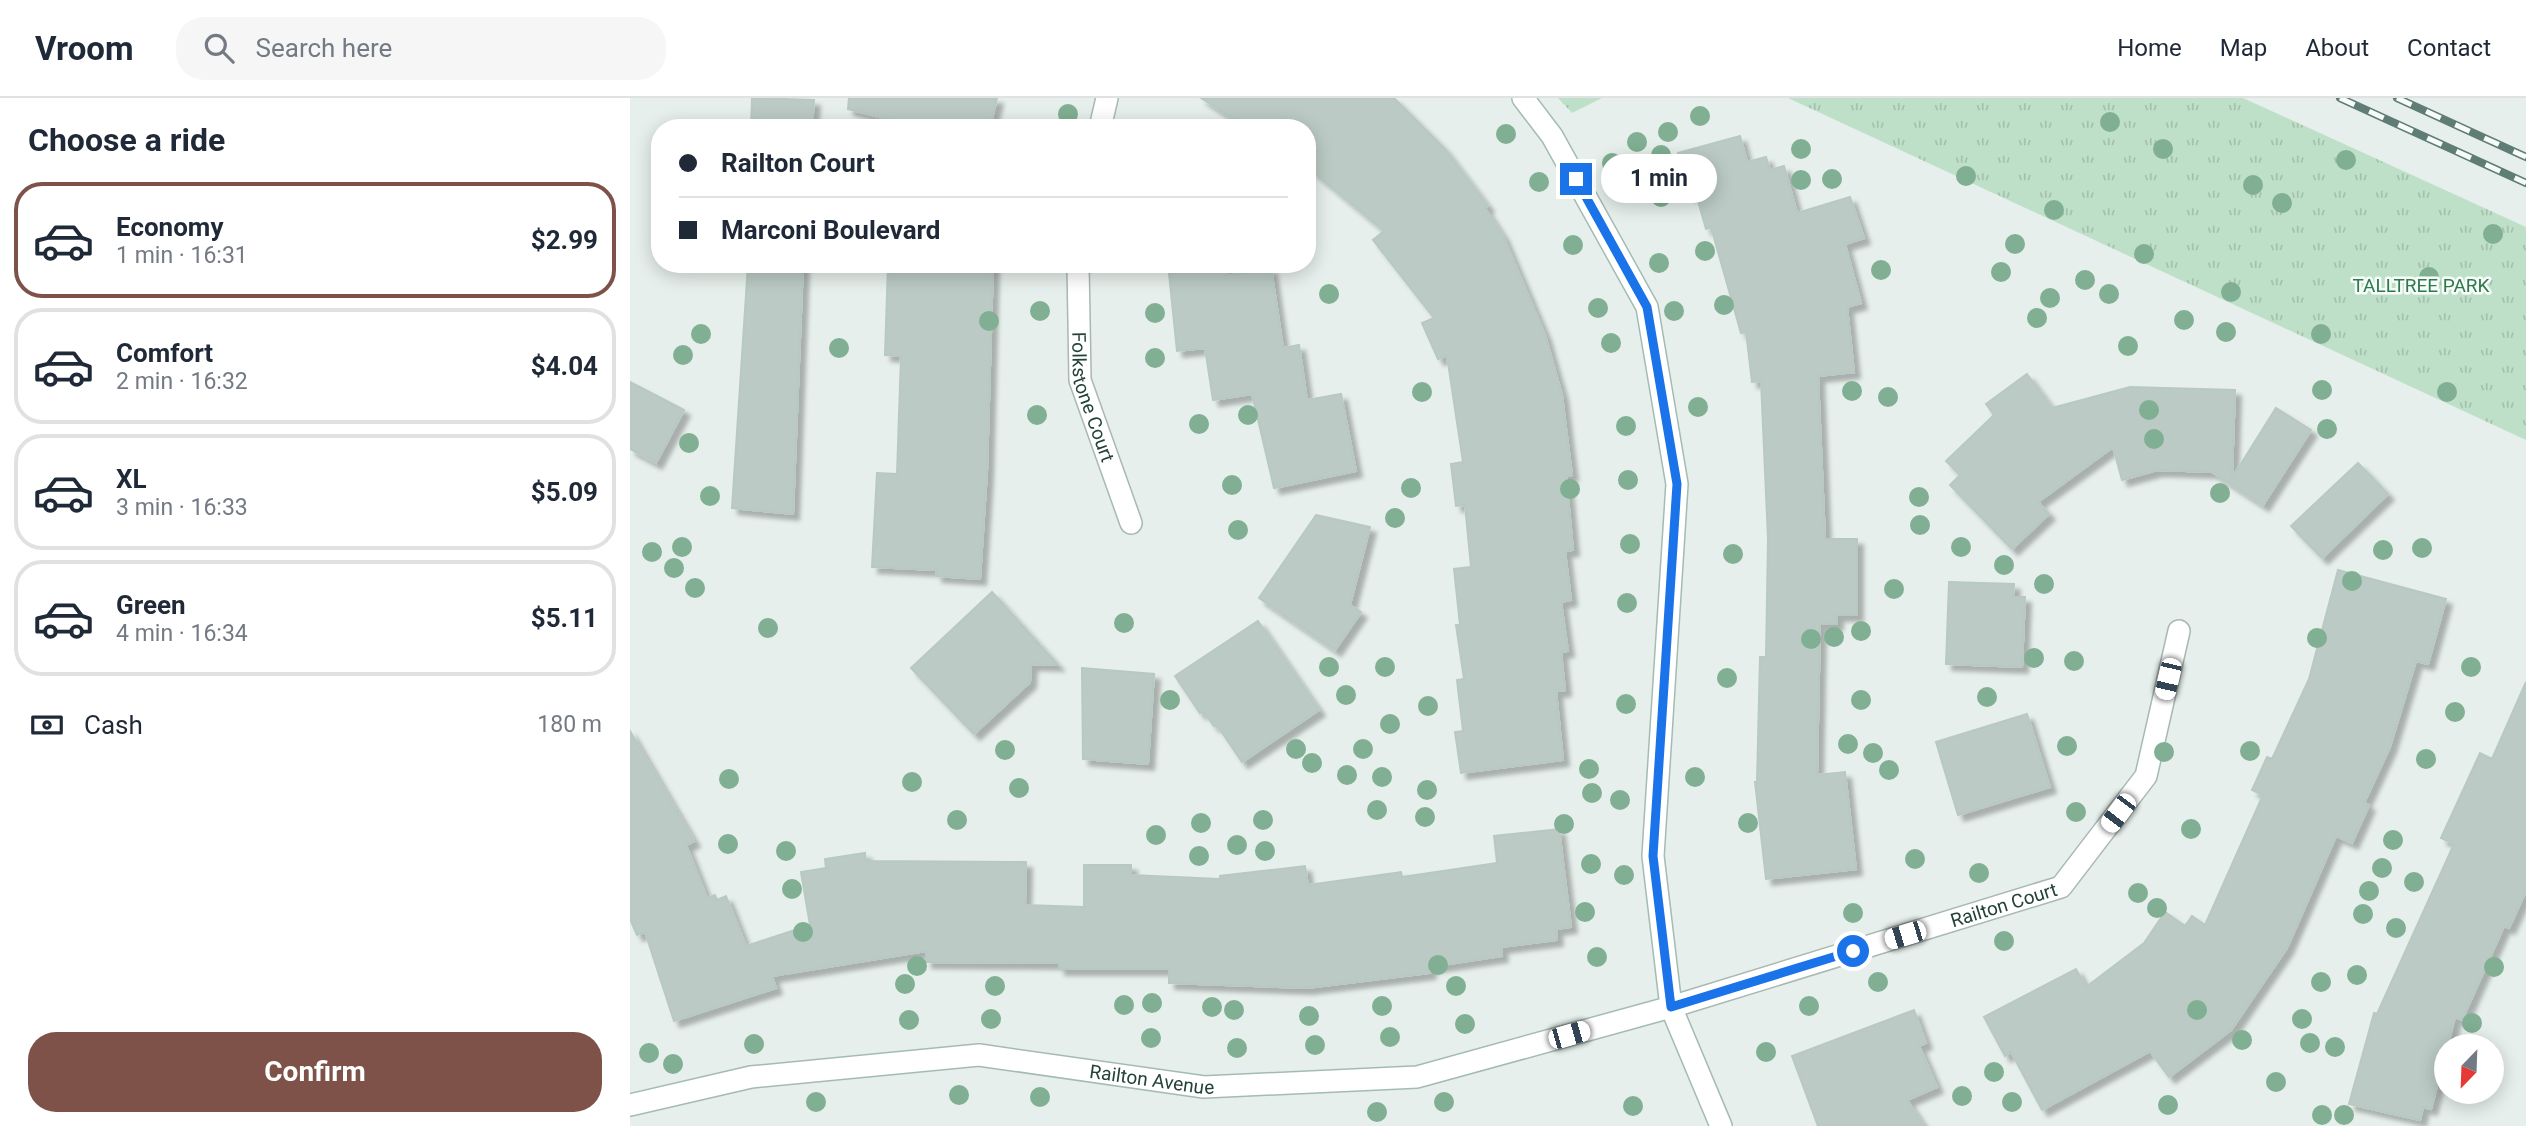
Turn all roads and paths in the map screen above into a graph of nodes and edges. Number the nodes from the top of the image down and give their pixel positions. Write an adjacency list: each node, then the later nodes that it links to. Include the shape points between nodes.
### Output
1 (1107, 98): 3 (street)
2 (1523, 98): 7 (street, via 1552,136 1647,307 1677,484 1653,856)
3 (1102, 119)
4 (1078, 273): 5 (street, Folkstone Court, via 1080,380)
5 (1131, 523)
6 (2179, 631): 7 (street, Railton Court, via 2146,776 2061,887)
7 (1671, 1007): 8 (street, Railton Avenue, via 1417,1077 1204,1087 979,1055 751,1077); 9 (street)
8 (630, 1105)
9 (1721, 1126)

